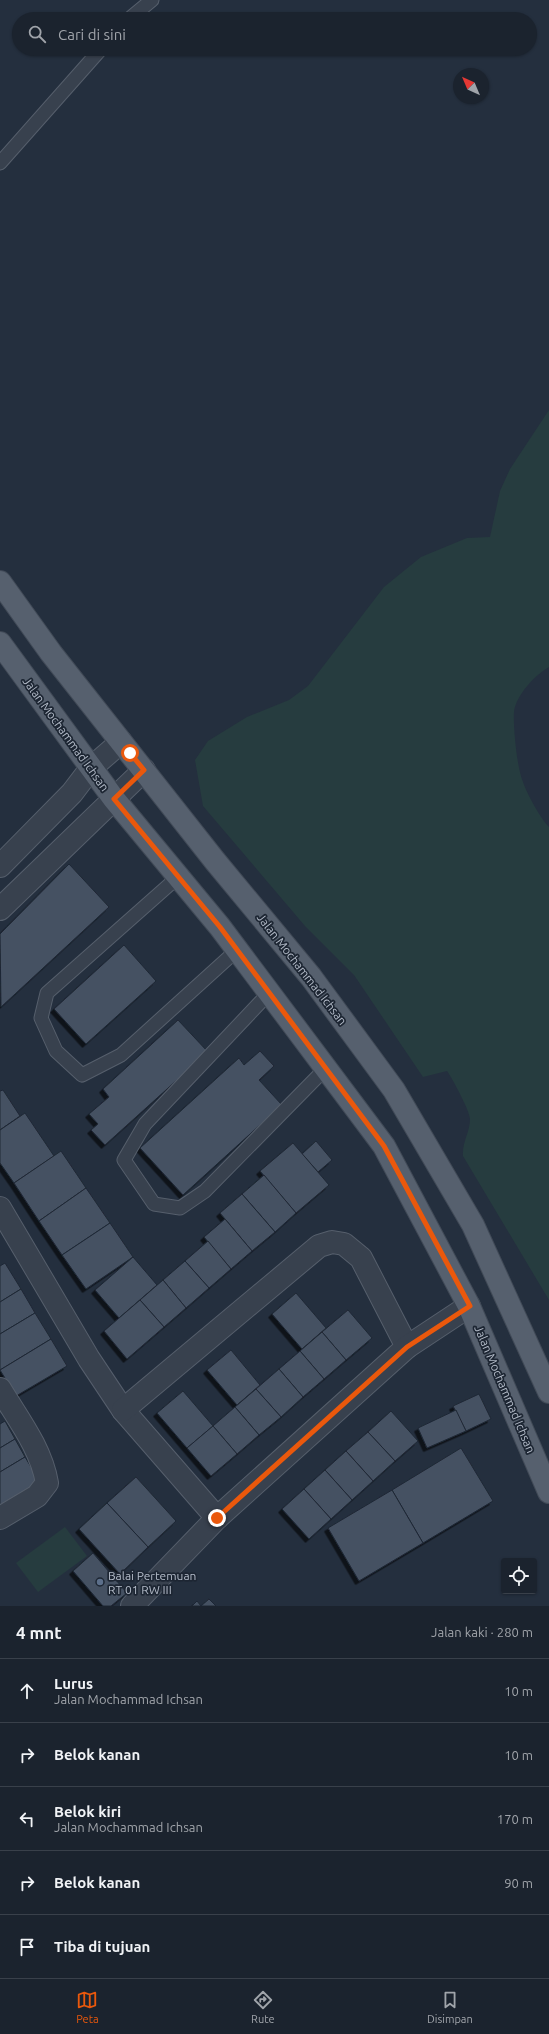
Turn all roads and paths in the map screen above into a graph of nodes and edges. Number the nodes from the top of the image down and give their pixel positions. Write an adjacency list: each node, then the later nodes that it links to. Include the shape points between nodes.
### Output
1 (152, 0): 2 (lane)
2 (137, 12)
3 (95, 56): 4 (lane)
4 (0, 164)
5 (0, 582): 7 (main road, Jalan Mochammad Ichsan, via 51,653)
6 (0, 643): 8 (main road, Jalan Mochammad Ichsan)
7 (121, 742): 8 (street); 9 (main road, Jalan Mochammad Ichsan)
8 (91, 768): 10 (main road, Jalan Mochammad Ichsan); 11 (street, via 72,792)
9 (144, 770): 10 (street); 21 (main road, Jalan Mochammad Ichsan, via 311,977 394,1090 472,1225)
10 (114, 799): 12 (main road, Jalan Mochammad Ichsan); 13 (street)
11 (4, 855)
12 (178, 877): 14 (main road, Jalan Mochammad Ichsan); 14 (lane, via 47,993 41,1018 56,1051 82,1075 121,1056)
13 (0, 908)
14 (237, 950): 15 (main road, Jalan Mochammad Ichsan)
15 (269, 993): 16 (main road, Jalan Mochammad Ichsan); 16 (lane, via 145,1124 124,1160 154,1204 180,1208 205,1191)
16 (326, 1068): 18 (main road, Jalan Mochammad Ichsan, via 384,1146)
17 (0, 1208): 22 (street, via 89,1359)
18 (470, 1306): 19 (street); 23 (main road, Jalan Mochammad Ichsan)
19 (407, 1347): 22 (street, via 361,1258 344,1244 332,1242 319,1246); 25 (street)
20 (0, 1389): 24 (street, via 35,1447 44,1466 47,1483 37,1496)
21 (549, 1392)
22 (123, 1410): 25 (street)
23 (549, 1492)
24 (0, 1518)
25 (217, 1518): 26 (street)
26 (132, 1606)

